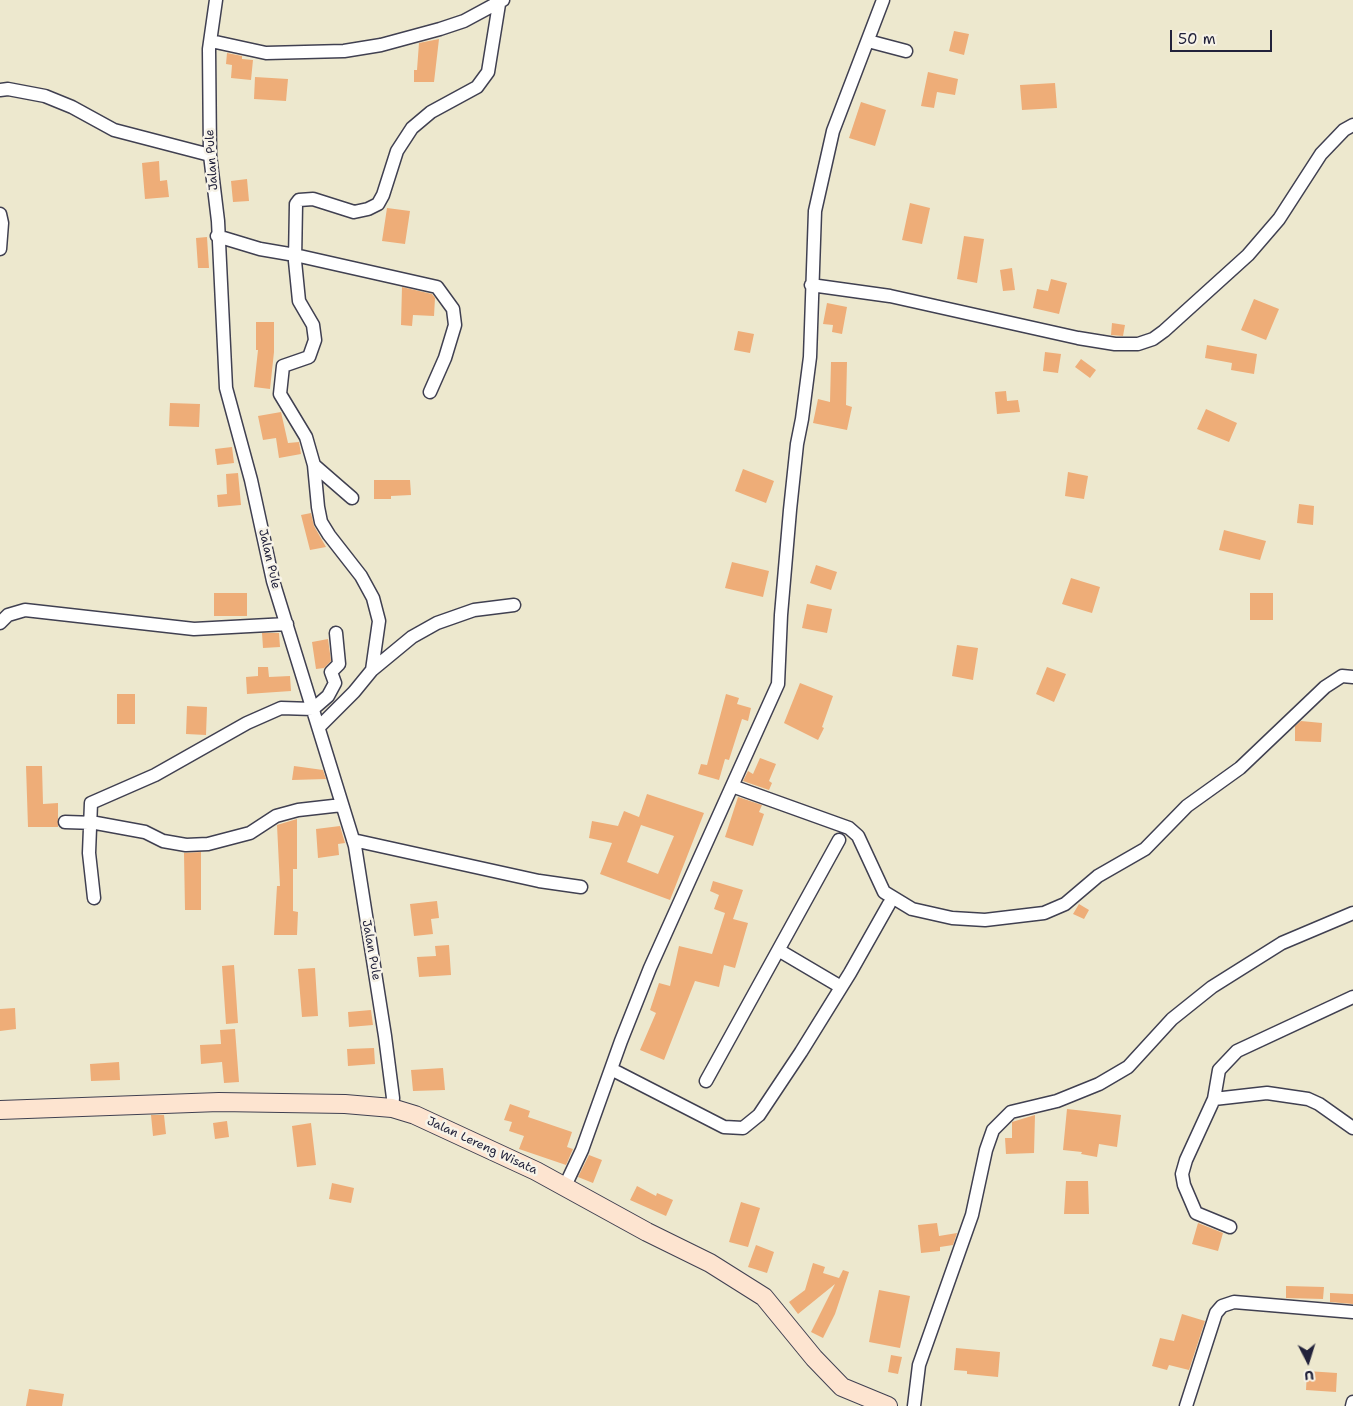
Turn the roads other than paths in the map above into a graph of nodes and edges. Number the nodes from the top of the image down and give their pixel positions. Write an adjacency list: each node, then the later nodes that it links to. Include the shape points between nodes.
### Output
1 (216, 0): 4 (street, Jalan Pule)
2 (883, 0): 5 (street)
3 (501, 2): 4 (street, via 440,29 344,52 266,53); 13 (street, via 488,72 477,86 431,112 412,128 397,151 378,204 354,212 313,199 300,200 294,212)
4 (211, 41): 9 (street, Jalan Pule)
5 (868, 41): 6 (street); 14 (street, via 836,122 823,172 815,211)
6 (906, 51)
7 (0, 90): 9 (street, via 45,96 114,130)
8 (1353, 125): 14 (street, via 1321,154 1279,219 1248,255 1153,339 1138,344 1078,338 890,296)
9 (210, 155): 11 (street, Jalan Pule)
10 (0, 214): 12 (street)
11 (217, 236): 13 (street, via 260,249); 20 (street, Jalan Pule, via 226,388)
12 (0, 248)
13 (295, 254): 15 (street, via 437,287 453,309 455,325); 16 (street, via 299,304 313,325 315,340 309,357 284,366 279,390 304,429)
14 (811, 285): 26 (street, via 810,357 790,510 778,684)
15 (430, 392)
16 (314, 465): 17 (street); 22 (street, via 321,522 361,576 373,598 379,621)
17 (352, 498)
18 (514, 605): 22 (street, via 474,610 437,623 412,637)
19 (0, 623): 20 (street, via 8,615 25,610 194,629)
20 (286, 624): 24 (street, Jalan Pule)
21 (336, 633): 24 (street, via 339,664 332,672 334,683 328,696)
22 (372, 670): 25 (street)
23 (1353, 677): 26 (street, via 1342,676 1325,687 1240,768 1187,806 1145,849 1098,876 1065,904 1044,913 985,920 952,918 912,909 884,892 858,836 849,828)
24 (313, 710): 25 (street, Jalan Pule); 29 (street, via 281,708 247,723 155,775 91,803)
25 (319, 727): 27 (street, Jalan Pule)
26 (732, 786): 39 (street, via 650,968)
27 (342, 805): 29 (street, via 276,816 250,833 208,844 163,841 145,832); 30 (street, Jalan Pule)
28 (65, 822): 29 (street)
29 (90, 822): 33 (street, via 88,853)
30 (353, 840): 32 (street, via 539,881); 42 (street, Jalan Pule, via 382,1016)
31 (839, 840): 36 (street)
32 (581, 887)
33 (94, 898)
34 (889, 904): 37 (street)
35 (1353, 913): 49 (street, via 1282,943 1212,987 1172,1019 1128,1067 1099,1084 1057,1100 1011,1112 993,1130 972,1214 919,1365)
36 (780, 951): 37 (street); 40 (street)
37 (841, 987): 39 (street, via 759,1115 743,1128 724,1127)
38 (1353, 997): 41 (street, via 1237,1051 1218,1070)
39 (610, 1069): 45 (street, via 582,1150)
40 (706, 1081)
41 (1214, 1099): 44 (street, via 1267,1092 1308,1099); 46 (street, via 1182,1174 1196,1213)
42 (392, 1108): 43 (main road, Jalan Lereng Wisata, via 219,1102); 45 (main road, Jalan Lereng Wisata, via 502,1154)
43 (0, 1110)
44 (1353, 1128)
45 (565, 1186): 48 (main road, Jalan Lereng Wisata, via 710,1263 764,1297 842,1387)
46 (1230, 1227)
47 (1353, 1312): 50 (street, via 1234,1302 1222,1306 1216,1313)
48 (888, 1406)
49 (914, 1406)
50 (1186, 1406)

